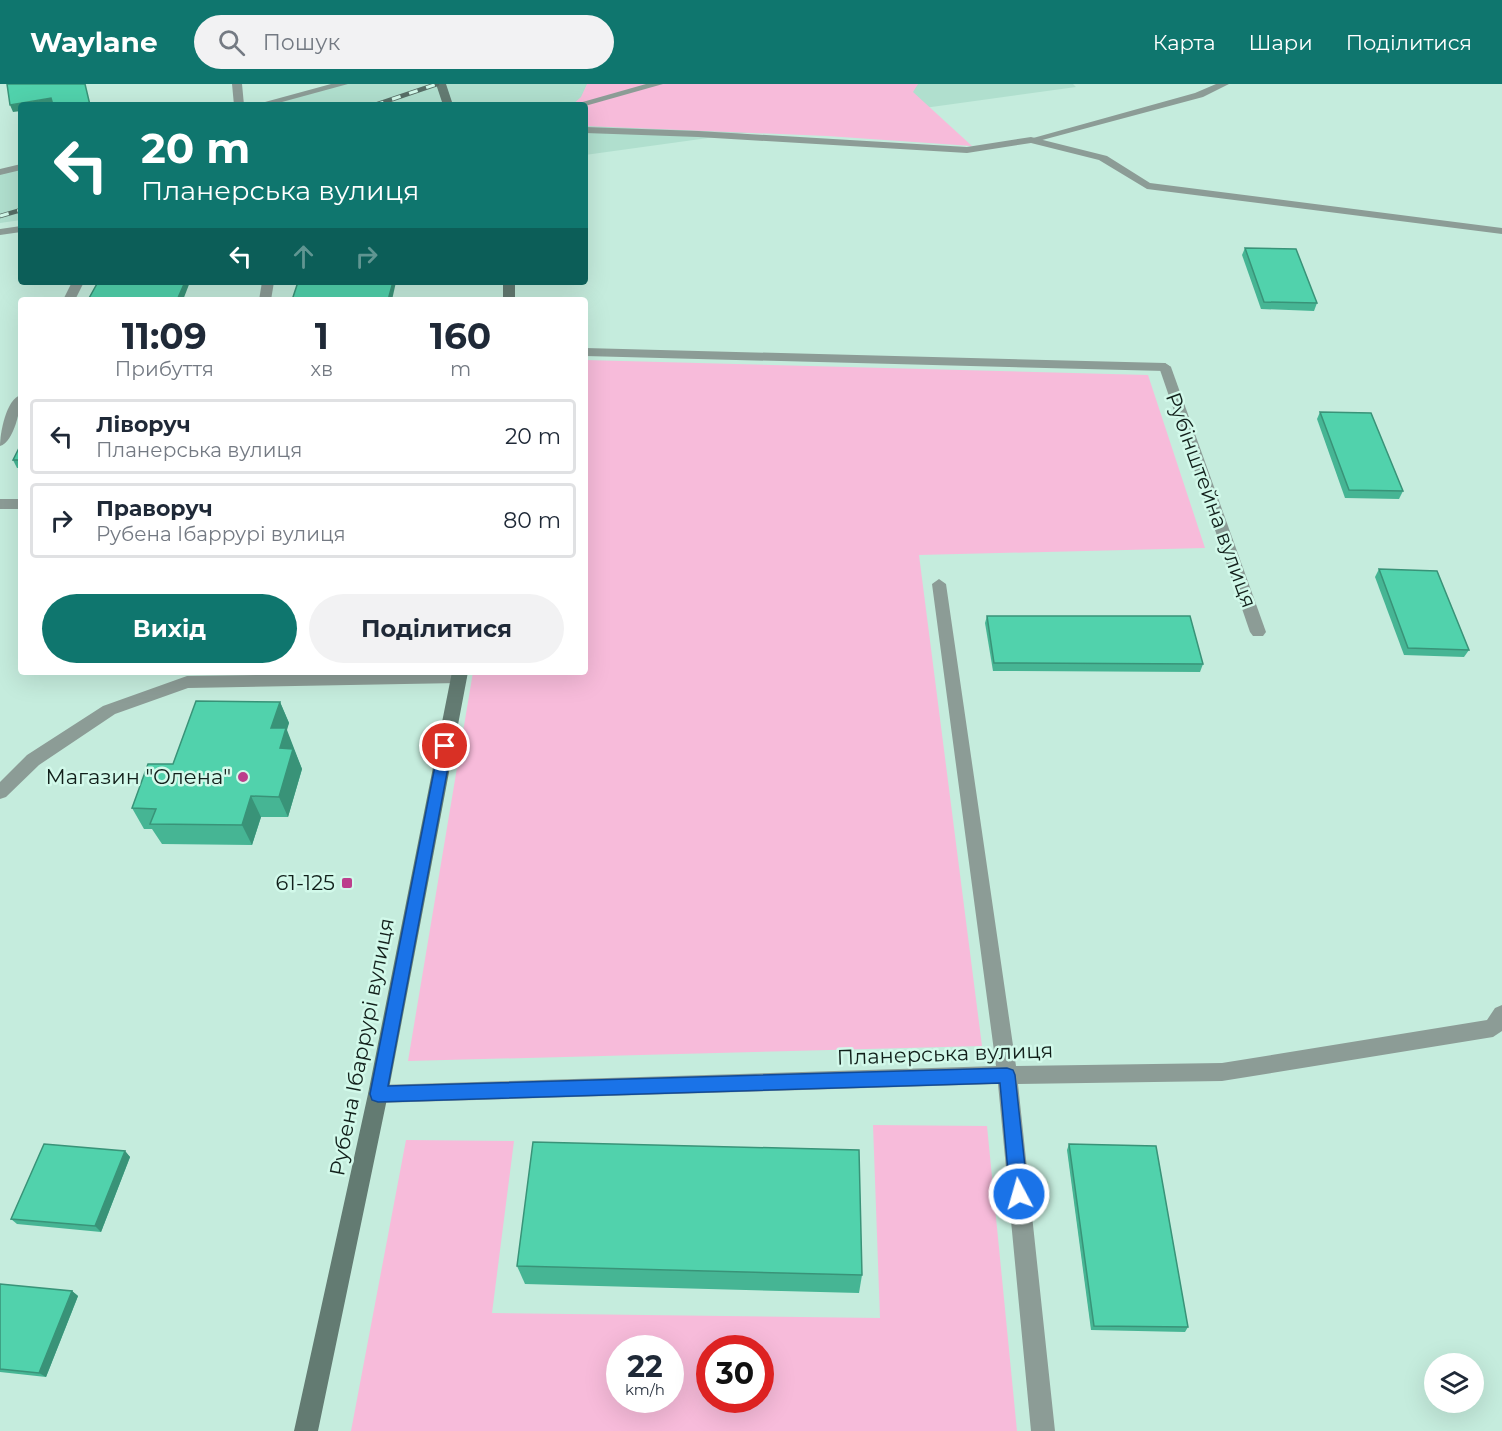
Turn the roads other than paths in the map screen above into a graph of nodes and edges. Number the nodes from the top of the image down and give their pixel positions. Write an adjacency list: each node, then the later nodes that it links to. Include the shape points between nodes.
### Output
1 (237, 84): 6 (street)
2 (343, 84): 7 (street)
3 (441, 84): 8 (main road)
4 (658, 84): 9 (street)
5 (1224, 84): 11 (street, via 1199,95)
6 (239, 102)
7 (271, 102)
8 (447, 102)
9 (588, 102)
10 (588, 130): 11 (street, via 967,150)
11 (1031, 140): 15 (street, via 1103,158 1147,186)
12 (18, 168): 13 (street)
13 (0, 172)
14 (18, 229): 16 (street)
15 (1502, 231)
16 (0, 232)
17 (588, 352): 23 (street, Рубінштейна вулиця, via 1165,368)
18 (18, 405): 19 (street)
19 (0, 442)
20 (0, 504): 21 (street)
21 (18, 504)
22 (939, 584): 29 (street)
23 (1258, 632)
24 (389, 675): 26 (street)
25 (459, 675): 30 (main road, Рубена Ібаррурі вулиця)
26 (319, 676): 27 (street, via 187,682 109,710 33,760)
27 (0, 792)
28 (1502, 1014): 29 (street, Планерська вулиця, via 1493,1028 1222,1072)
29 (1007, 1075): 30 (street, Планерська вулиця); 32 (street)
30 (378, 1094): 31 (main road, Рубена Ібаррурі вулиця)
31 (306, 1431)
32 (1043, 1431)

